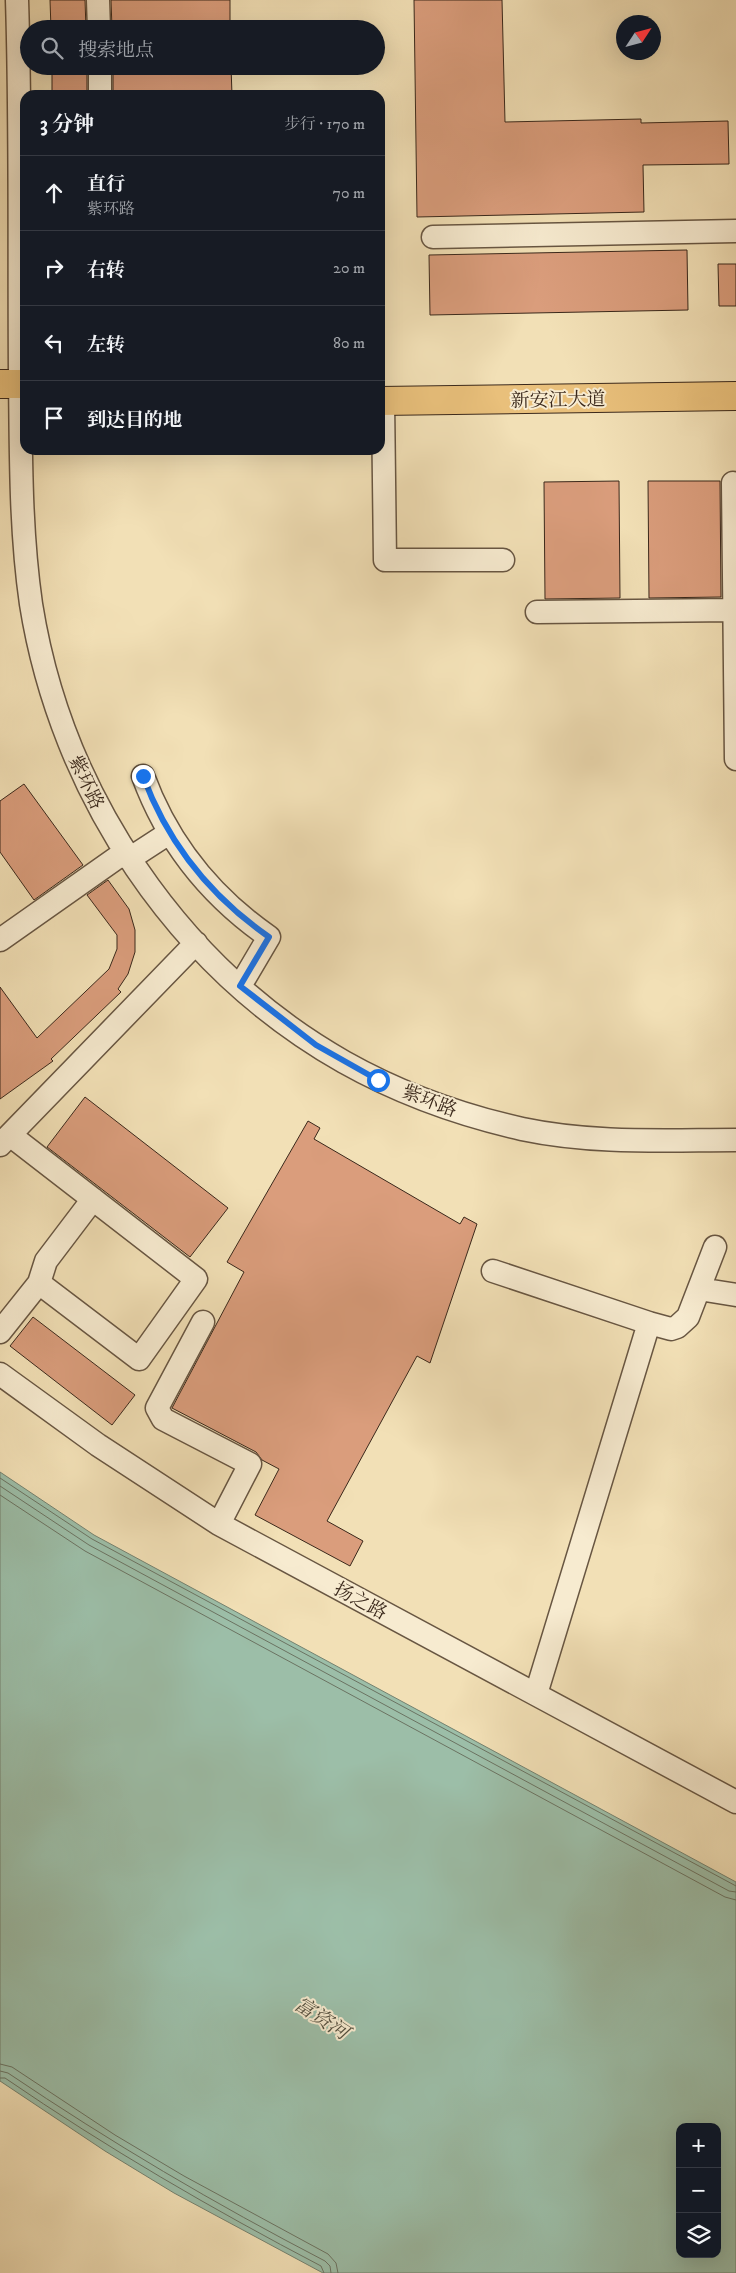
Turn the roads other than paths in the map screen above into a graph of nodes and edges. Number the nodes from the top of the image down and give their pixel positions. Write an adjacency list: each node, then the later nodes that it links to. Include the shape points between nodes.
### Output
1 (17, 0): 6 (street, 紫环路)
2 (98, 0): 3 (street)
3 (99, 20)
4 (100, 75): 5 (street)
5 (100, 90)
6 (20, 100)
7 (20, 175): 8 (street, 紫环路)
8 (10, 216): 12 (street, 紫环路)
9 (736, 231): 10 (street)
10 (432, 237)
11 (736, 378): 13 (main road, 新安江大道)
12 (15, 393): 25 (street, 紫环路, via 22,525 39,646 73,752 100,810)
13 (385, 395)
14 (385, 395): 15 (main road, 新安江大道)
15 (736, 396)
16 (382, 455): 18 (street, via 385,560)
17 (733, 482): 19 (street)
18 (503, 560)
19 (734, 610): 20 (street); 21 (street)
20 (537, 612)
21 (736, 659): 22 (street)
22 (736, 759)
23 (143, 776): 24 (street)
24 (169, 833): 25 (street); 28 (street, via 213,891 269,937)
25 (127, 855): 26 (street); 27 (street, 紫环路, via 160,902)
26 (0, 940)
27 (196, 943): 28 (street, 紫环路); 29 (street)
28 (240, 986): 30 (street, 紫环路, via 290,1026 344,1062 386,1084 449,1109 518,1128 607,1141)
29 (5, 1140): 31 (street)
30 (736, 1140)
31 (93, 1199): 34 (street, via 46,1261); 34 (street, via 196,1279 139,1359)
32 (715, 1247): 35 (street)
33 (493, 1271): 38 (street)
34 (39, 1283): 39 (street)
35 (699, 1289): 36 (street); 38 (street, via 688,1317 677,1327 671,1329)
36 (736, 1295)
37 (203, 1322): 41 (street, via 157,1408 163,1418 250,1464)
38 (649, 1323): 42 (street)
39 (0, 1332)
40 (0, 1374): 41 (street, 扬之路, via 98,1445)
41 (219, 1524): 42 (street, 扬之路)
42 (536, 1694): 43 (street, 扬之路)
43 (736, 1802)

